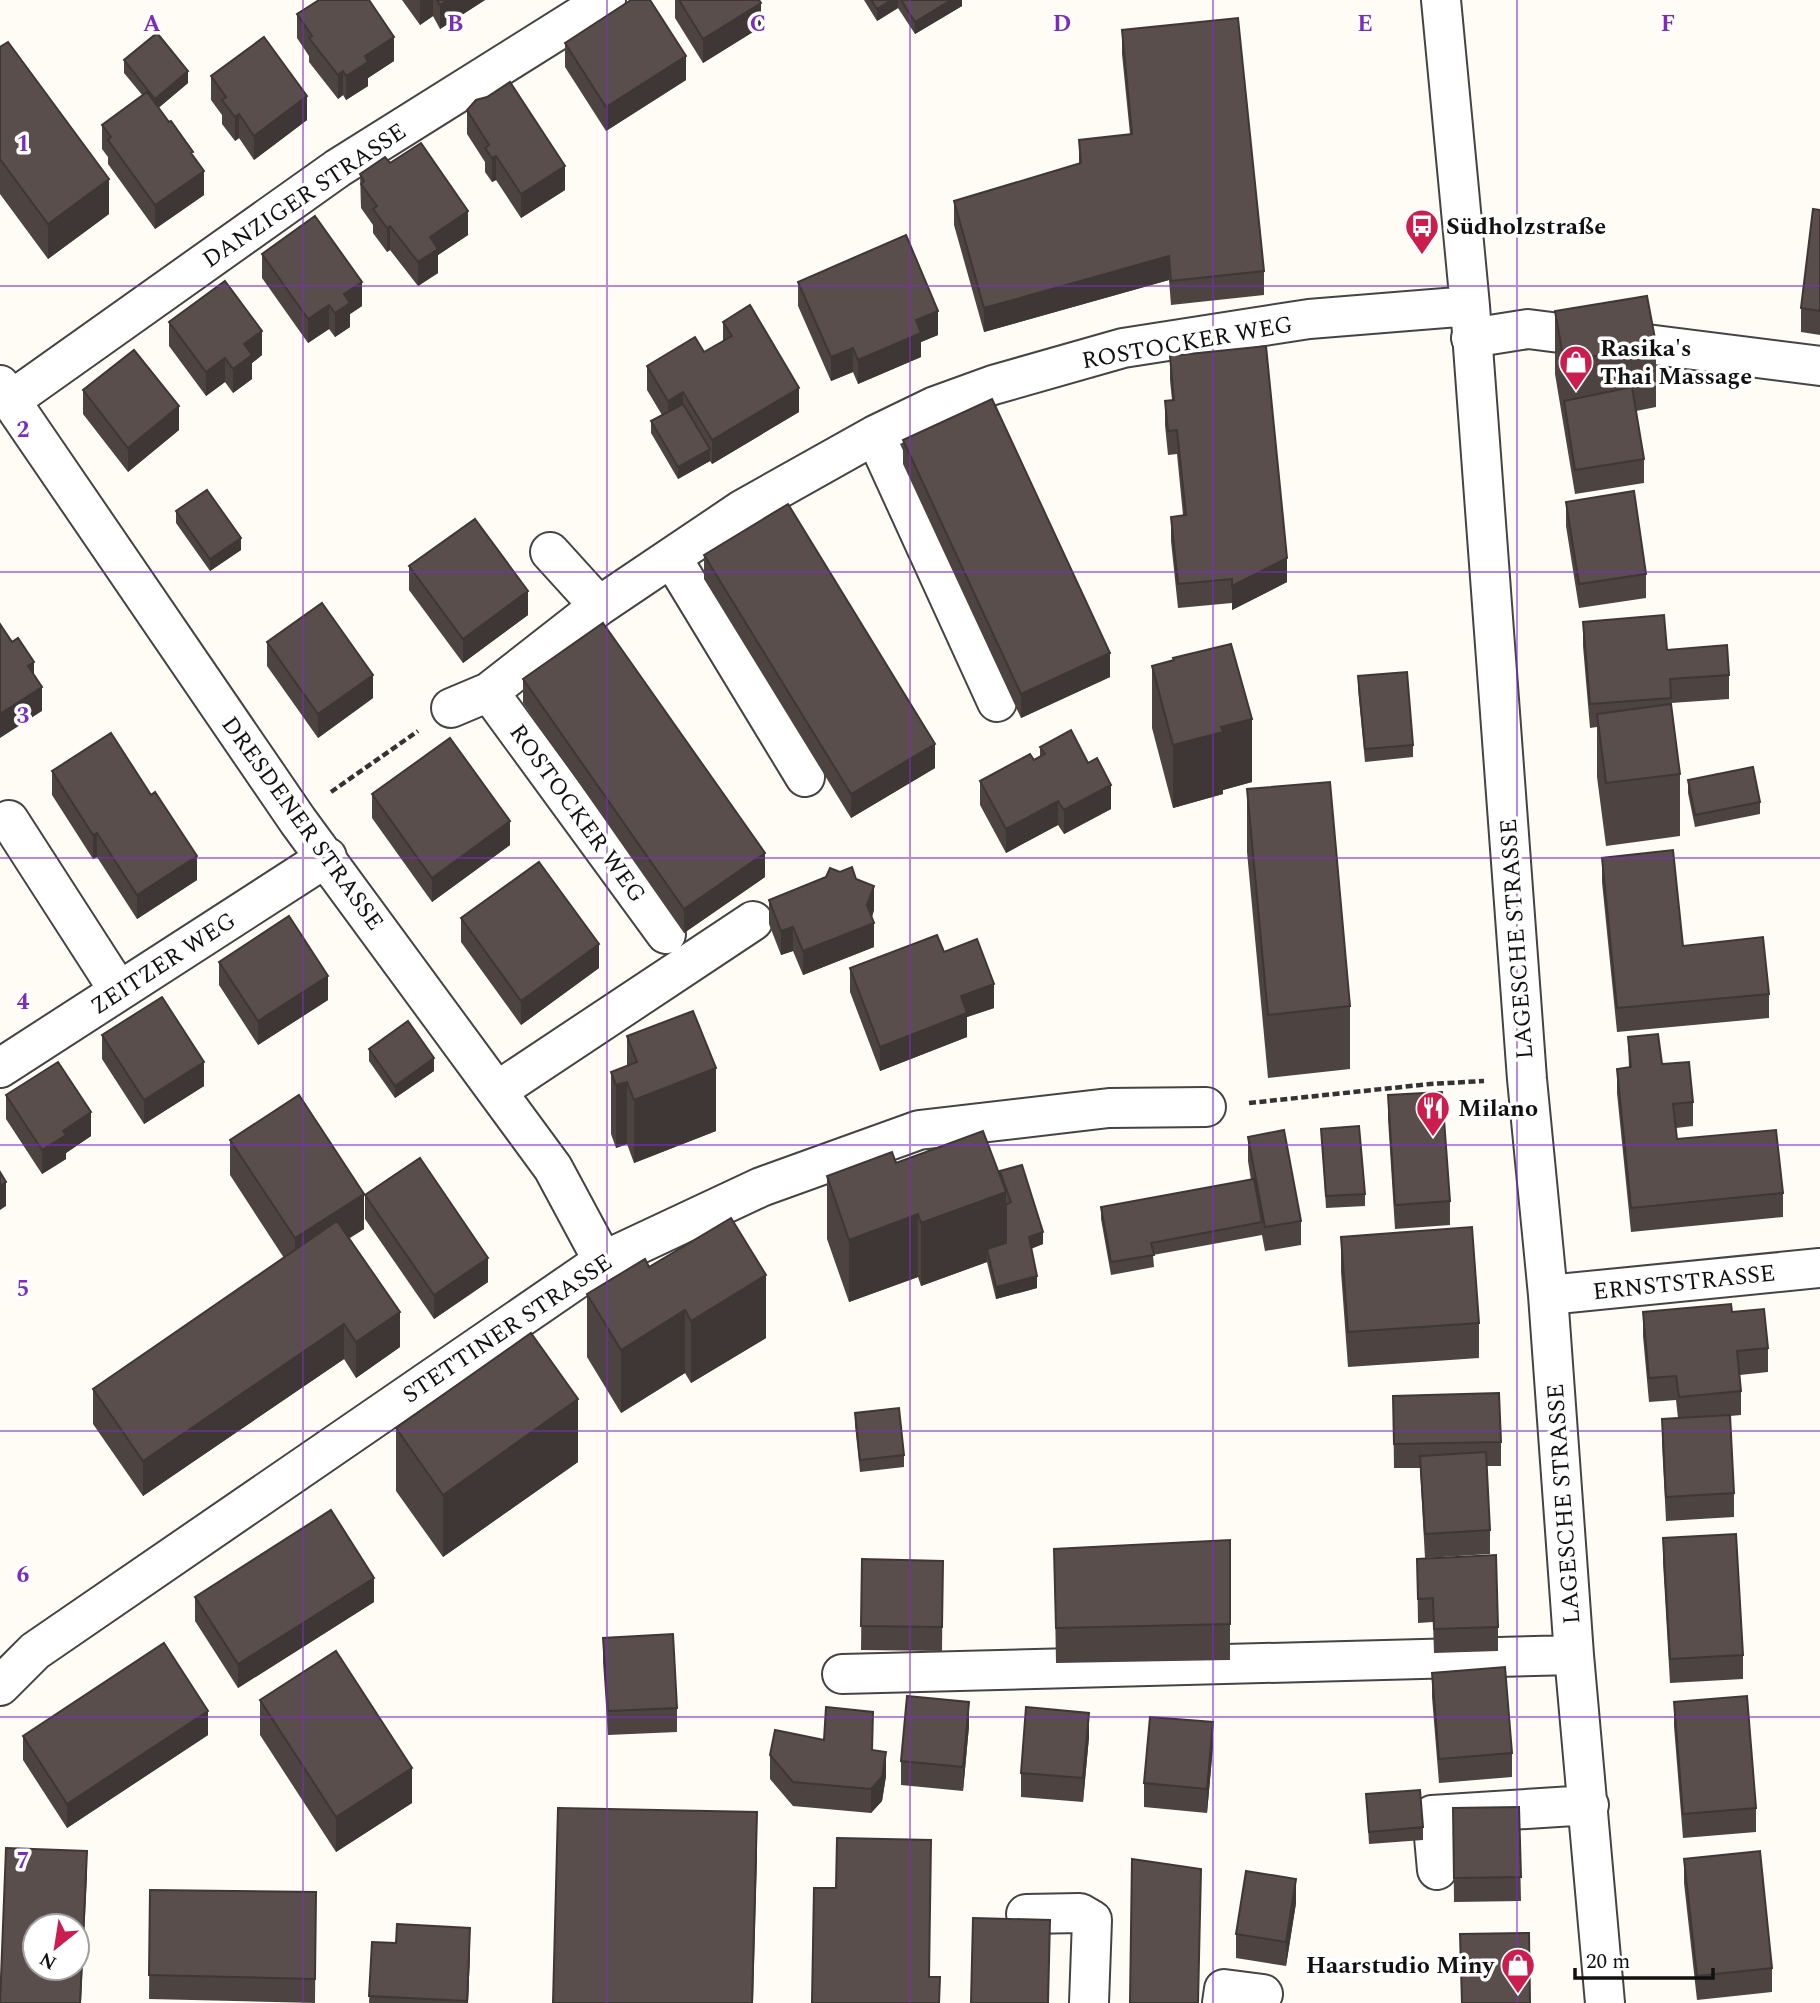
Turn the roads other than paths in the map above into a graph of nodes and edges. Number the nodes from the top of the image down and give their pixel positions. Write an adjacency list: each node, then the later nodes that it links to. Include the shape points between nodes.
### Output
1 (606, 0): 5 (street, DANZIGER STRASSE, via 338,168)
2 (1441, 0): 3 (street, LAGESCHE STRASSE)
3 (1471, 322): 4 (street, ROSTOCKER WEG); 6 (street, ROSTOCKER WEG, via 1309,319 1123,348 993,385); 24 (street, LAGESCHE STRASSE, via 1527,1079)
4 (1820, 366)
5 (5, 393): 15 (street, DRESDENER STRASSE)
6 (875, 435): 8 (street, ROSTOCKER WEG, via 743,509); 11 (street)
7 (550, 552): 9 (street)
8 (671, 558): 9 (street, ROSTOCKER WEG); 13 (street)
9 (599, 606): 10 (street, ROSTOCKER WEG)
10 (489, 692): 12 (street, ROSTOCKER WEG); 17 (street, ROSTOCKER WEG)
11 (997, 702)
12 (451, 708)
13 (805, 777)
14 (9, 820): 18 (street)
15 (327, 857): 18 (street, ZEITZER WEG); 20 (street, DRESDENER STRASSE)
16 (753, 921): 20 (street)
17 (666, 934)
18 (119, 991): 19 (street, ZEITZER WEG)
19 (0, 1068)
20 (497, 1091): 22 (street, DRESDENER STRASSE, via 553,1168)
21 (1206, 1107): 22 (street, STETTINER STRASSE, via 1109,1108 919,1130 761,1187)
22 (603, 1261): 27 (street, STETTINER STRASSE, via 35,1651)
23 (1820, 1268): 24 (street, ERNSTSTRASSE)
24 (1548, 1295): 25 (street, LAGESCHE STRASSE)
25 (1574, 1655): 26 (street); 28 (street, LAGESCHE STRASSE)
26 (842, 1674)
27 (0, 1686)
28 (1589, 1805): 29 (street, via 1432,1815); 34 (street, LAGESCHE STRASSE)
29 (1437, 1870)
30 (1026, 1914): 32 (street, via 1080,1913 1092,1920)
31 (1263, 1994): 33 (street, via 1224,1990)
32 (1089, 2003)
33 (1222, 2003)
34 (1605, 2003)

